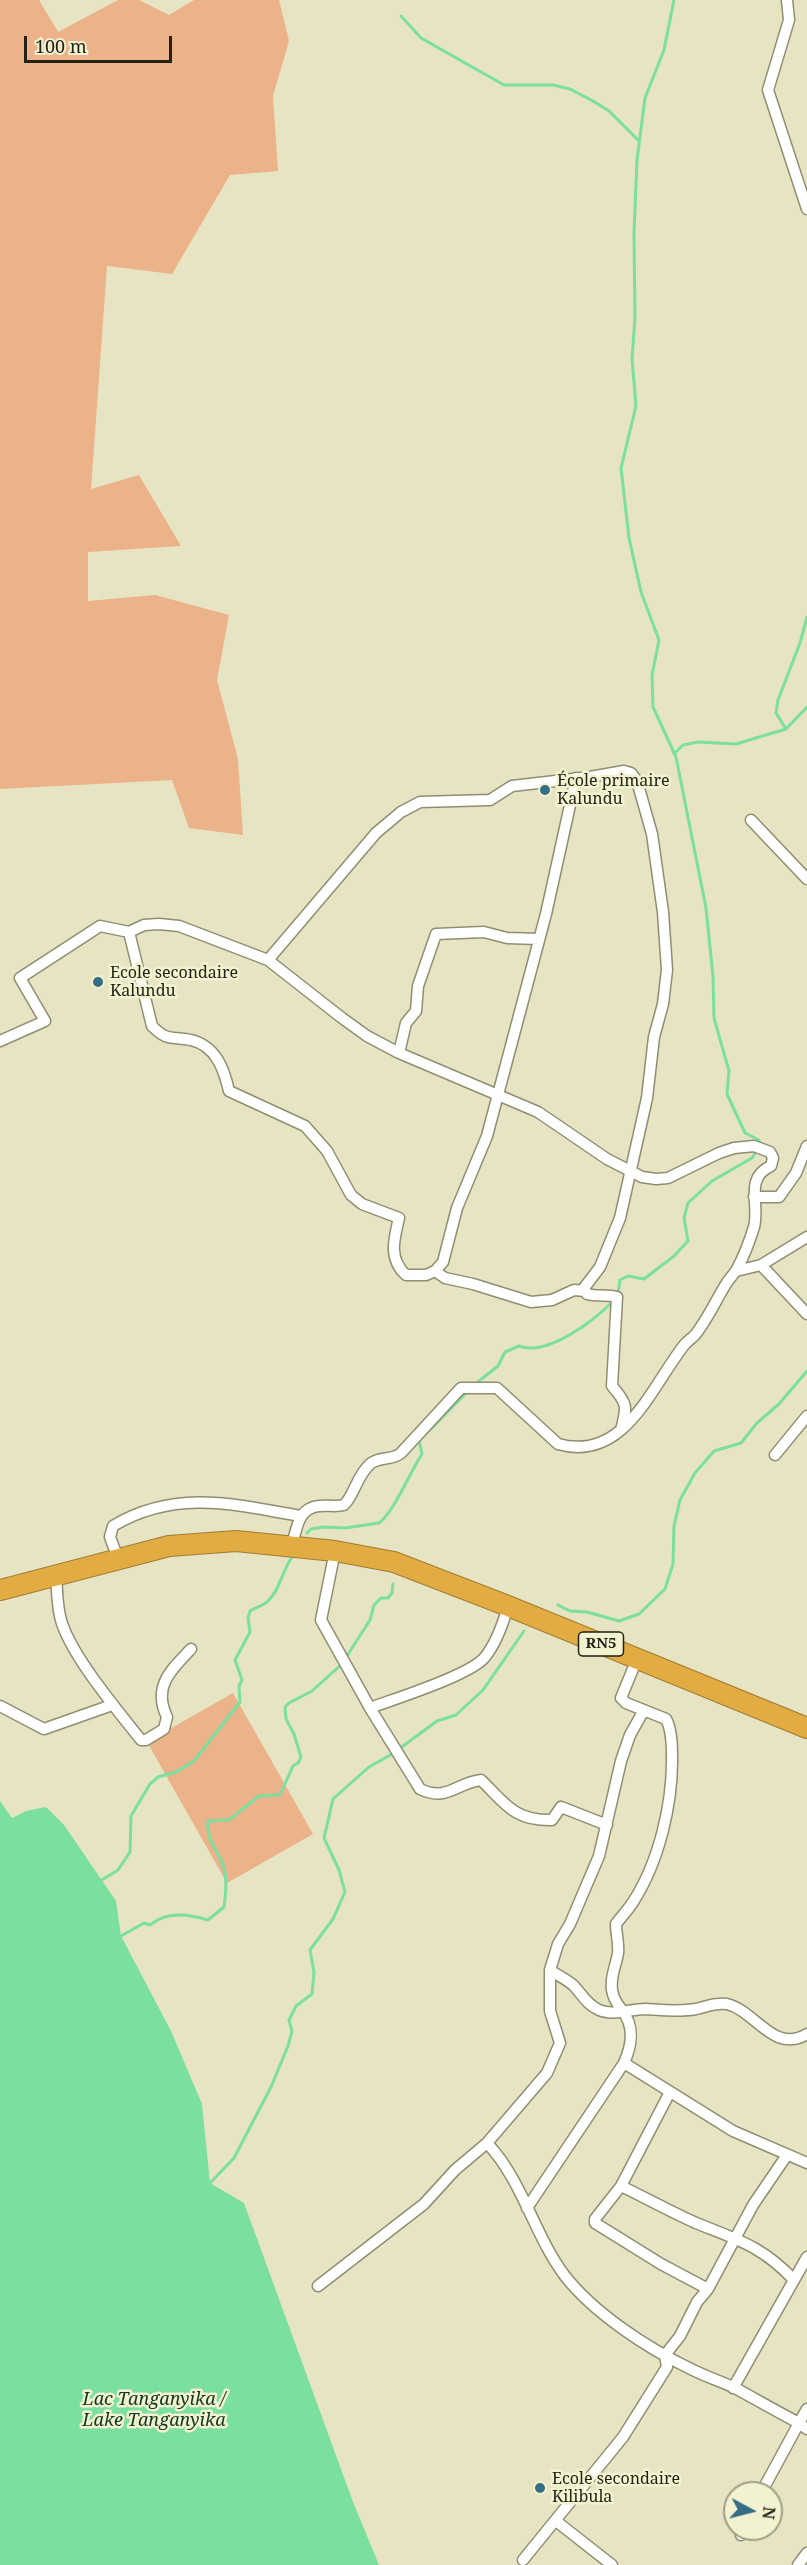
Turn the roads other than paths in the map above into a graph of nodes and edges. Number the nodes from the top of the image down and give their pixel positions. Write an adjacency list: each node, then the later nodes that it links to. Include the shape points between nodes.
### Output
1 (787, 0): 2 (street, via 789,20 768,90)
2 (807, 209)
3 (576, 778): 7 (street); 8 (street, via 512,786 490,800 420,802 401,812 376,833); 13 (street, via 624,771 637,781 652,834 663,912 667,970 663,1004)
4 (751, 820): 5 (street)
5 (807, 879)
6 (129, 932): 8 (street, via 159,924 179,926); 9 (street, via 100,926 20,978 45,1021); 17 (street, via 152,1026 162,1036 193,1041 209,1049 220,1064 229,1091 305,1126 327,1151 351,1195 362,1204 399,1218 393,1255 399,1269 416,1276)
7 (539, 939): 10 (street, via 507,938 484,932 436,934 418,986 416,1011 406,1023); 11 (street)
8 (268, 960): 10 (street, via 342,1018)
9 (0, 1041)
10 (399, 1053): 11 (street)
11 (497, 1094): 13 (street, via 545,1116); 17 (street, via 488,1136 461,1198 442,1262)
12 (807, 1146): 14 (street, via 796,1173 779,1197)
13 (631, 1172): 14 (street, via 668,1178 719,1153 754,1146 770,1152 773,1158 771,1166 763,1169 755,1180); 19 (street, via 620,1218 603,1261 587,1281)
14 (754, 1197): 18 (street, via 754,1227)
15 (807, 1237): 16 (street)
16 (761, 1265): 18 (street); 20 (street)
17 (435, 1271): 19 (street, via 445,1278 531,1302 552,1300 574,1290)
18 (736, 1271): 22 (street, via 696,1334)
19 (585, 1291): 22 (street, via 617,1297 612,1386 627,1408)
20 (807, 1314)
21 (807, 1416): 23 (street)
22 (621, 1431): 24 (street, via 582,1448 558,1444 497,1388 461,1388 397,1456 371,1464 356,1481 344,1505 309,1508)
23 (775, 1455)
24 (300, 1516): 25 (street); 27 (street, via 228,1504 168,1503 113,1526 110,1537)
25 (291, 1548): 26 (highway, RN5); 27 (highway, RN5, via 236,1541 208,1543 170,1546)
26 (335, 1551): 30 (highway, RN5, via 394,1562); 35 (street, via 321,1620)
27 (119, 1561): 28 (highway, RN5)
28 (56, 1575): 29 (highway, RN5); 33 (street, via 63,1625)
29 (0, 1590)
30 (508, 1606): 32 (highway, RN5); 35 (street, via 496,1641 484,1659 445,1680)
31 (191, 1649): 33 (street, via 164,1678 164,1729 143,1741)
32 (637, 1659): 36 (street, via 621,1698); 37 (highway, RN5)
33 (112, 1705): 34 (street, via 44,1729)
34 (0, 1706)
35 (370, 1707): 38 (street, via 420,1789 433,1795 481,1780 507,1808 525,1817 552,1820 561,1807)
36 (644, 1710): 38 (street, via 621,1761); 40 (street, via 668,1723 672,1771 667,1816 654,1856 633,1902 616,1924 618,1953 611,1977 612,1991)
37 (807, 1728)
38 (607, 1826): 39 (street, via 596,1864 558,1944)
39 (550, 1970): 40 (street, via 601,2011); 44 (street, via 550,2011 559,2036 558,2052 547,2073)
40 (624, 2012): 41 (street, via 726,2004 741,2009 777,2038); 42 (street, via 632,2032)
41 (807, 2034)
42 (624, 2063): 43 (street); 48 (street)
43 (670, 2092): 45 (street, via 733,2131); 47 (street)
44 (487, 2144): 48 (street, via 510,2172); 52 (street, via 455,2170 424,2204)
45 (787, 2155): 46 (street); 49 (street)
46 (807, 2163)
47 (621, 2186): 49 (street); 53 (street, via 594,2222)
48 (527, 2208): 54 (street, via 567,2278 613,2322)
49 (736, 2238): 51 (street, via 776,2261); 53 (street)
50 (807, 2257): 51 (street)
51 (794, 2280): 55 (street)
52 (318, 2286)
53 (708, 2289): 54 (street)
54 (666, 2355): 55 (street); 59 (street, via 667,2367 623,2437)
55 (733, 2388): 57 (street)
56 (807, 2409): 57 (street)
57 (803, 2426): 58 (street)
58 (768, 2481)
59 (556, 2521): 61 (street); 62 (street)
60 (807, 2553): 63 (street)
61 (523, 2560)
62 (612, 2565)
63 (798, 2565)

